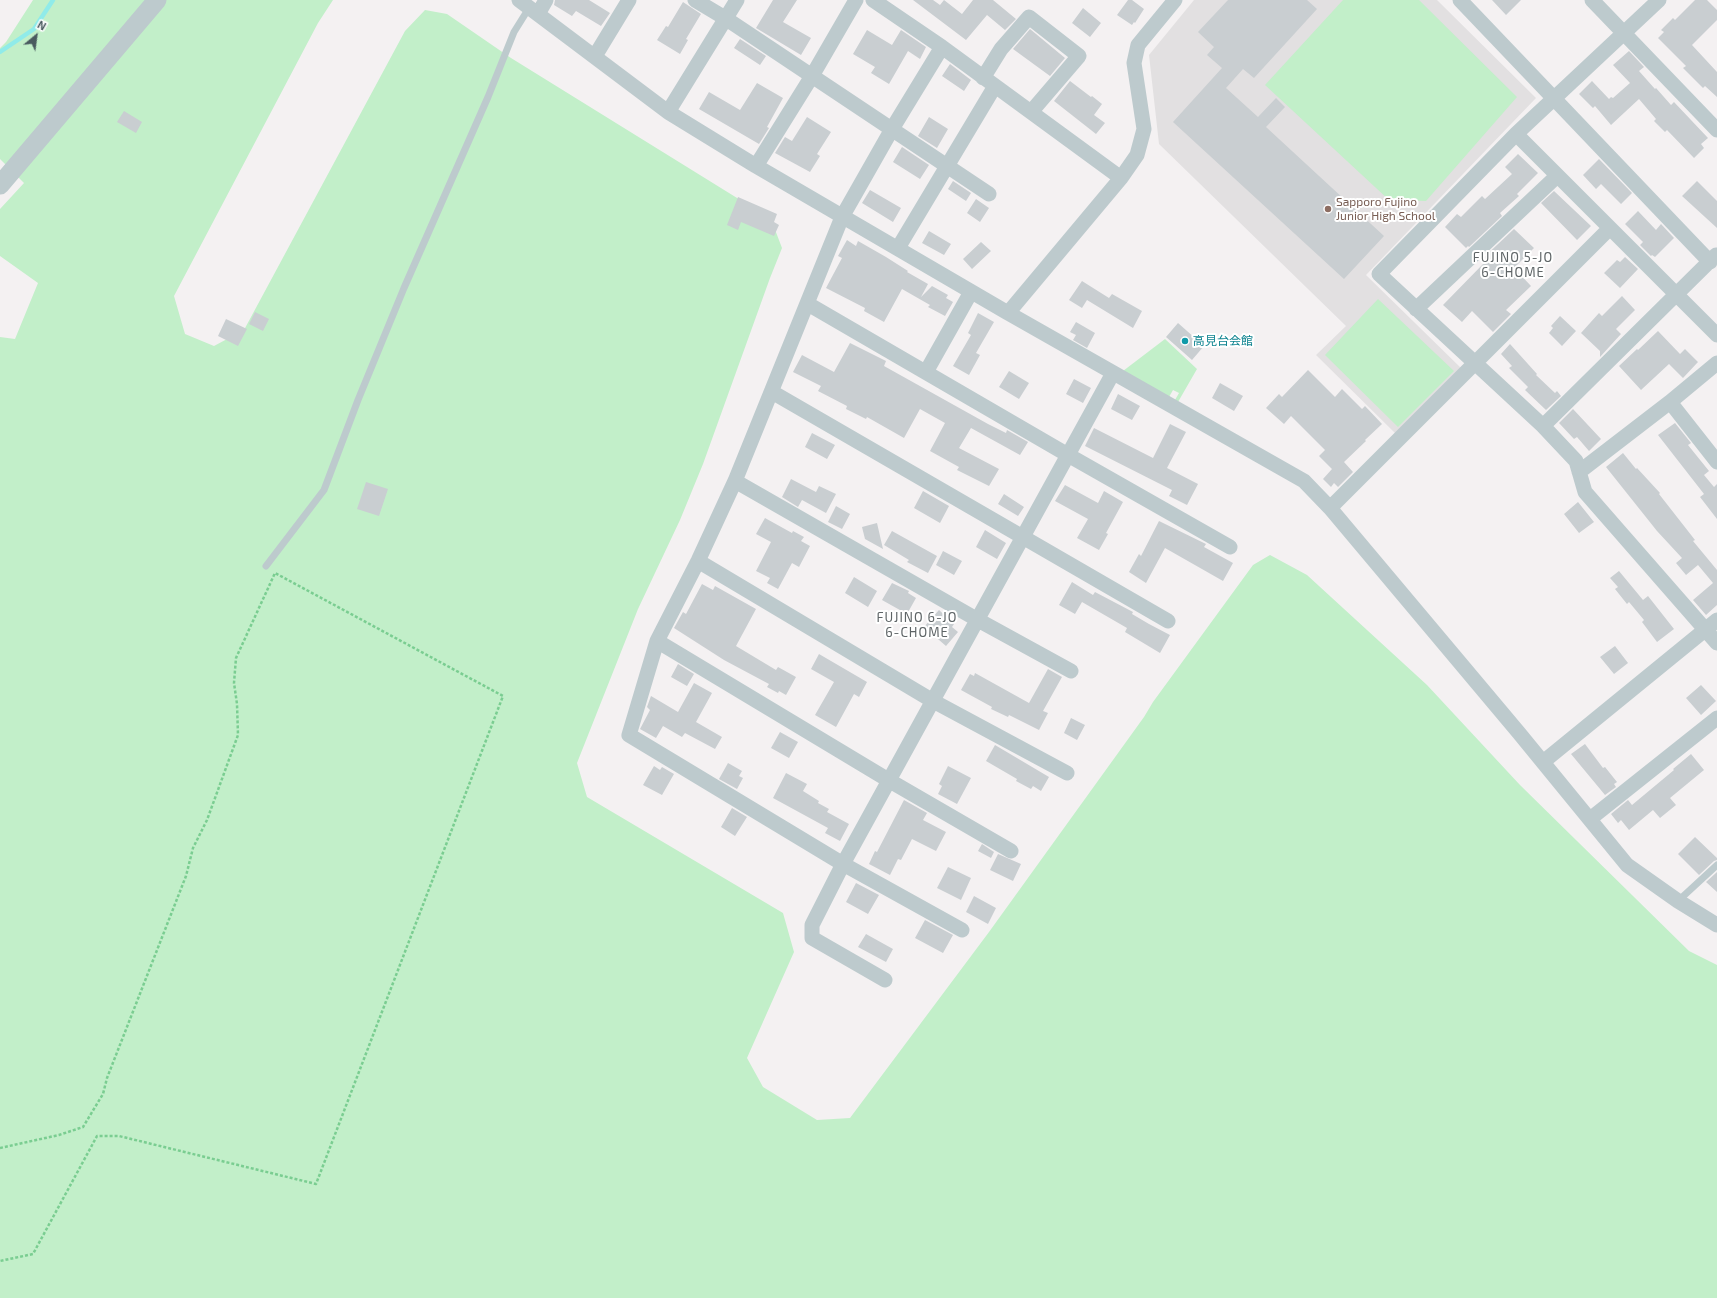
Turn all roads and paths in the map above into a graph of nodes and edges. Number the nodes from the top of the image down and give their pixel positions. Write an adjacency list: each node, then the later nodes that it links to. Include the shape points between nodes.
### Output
1 (158, 0): 29 (street)
2 (546, 0): 12 (street)
3 (629, 0): 16 (street)
4 (695, 0): 13 (street)
5 (737, 0): 13 (street)
6 (856, 0): 17 (street)
7 (873, 0): 15 (street)
8 (1175, 0): 28 (street, via 1138,45 1134,62 1144,129 1137,155)
9 (1460, 0): 19 (street)
10 (1592, 0): 14 (street)
11 (1659, 0): 14 (street)
12 (529, 7): 16 (street); 56 (lane, via 514,32 404,288 324,490)
13 (725, 18): 17 (street); 20 (street)
14 (1625, 33): 19 (street); 23 (street)
15 (942, 48): 18 (street); 22 (street)
16 (595, 56): 20 (street)
17 (812, 76): 22 (street); 26 (street)
18 (989, 82): 21 (street); 21 (street, via 1001,49 1029,16 1079,56); 25 (street)
19 (1555, 98): 24 (street); 34 (street)
20 (668, 112): 26 (street)
21 (1031, 112): 28 (street)
22 (892, 129): 25 (street); 31 (street)
23 (1717, 130)
24 (1516, 134): 27 (street); 38 (street, via 1379,274)
25 (947, 165): 30 (street); 33 (street)
26 (756, 166): 31 (street)
27 (1557, 176): 32 (street); 38 (street)
28 (1121, 178): 39 (street)
29 (0, 185)
30 (989, 194)
31 (842, 217): 33 (street); 37 (street)
32 (1609, 229): 36 (street); 42 (street)
33 (898, 248): 35 (street)
34 (1713, 258): 36 (street)
35 (971, 292): 39 (street); 43 (street)
36 (1677, 294): 40 (street); 47 (street)
37 (808, 304): 43 (street); 45 (street)
38 (1416, 309): 42 (street)
39 (1008, 313): 44 (street)
40 (1717, 335)
41 (1717, 363): 46 (street)
42 (1476, 364): 47 (street); 52 (street)
43 (926, 372): 48 (street)
44 (1112, 373): 48 (street); 52 (street, via 1304,481)
45 (772, 392): 51 (street); 53 (street)
46 (1670, 402): 49 (street); 50 (street)
47 (1543, 426): 50 (street, via 1576,461)
48 (1068, 455): 53 (street); 54 (street)
49 (1717, 462)
50 (1579, 472): 60 (street, via 1585,492)
51 (735, 481): 55 (street); 57 (street)
52 (1330, 508): 66 (street)
53 (1022, 538): 57 (street); 59 (street)
54 (1230, 547)
55 (698, 561): 61 (street); 64 (street)
56 (266, 566)
57 (978, 620): 63 (street); 64 (street)
58 (1717, 620): 60 (street)
59 (1168, 621)
60 (1705, 629): 62 (street); 66 (street)
61 (657, 641): 68 (street); 71 (street, via 629,735)
62 (1717, 643)
63 (1071, 671)
64 (933, 701): 67 (street); 68 (street)
65 (1717, 718): 69 (street)
66 (1543, 762): 69 (street)
67 (1067, 773)
68 (890, 781): 70 (street); 71 (street)
69 (1590, 819): 73 (street, via 1628,865)
70 (1011, 851)
71 (843, 864): 75 (street); 76 (street, via 812,925 812,938)
72 (1717, 865): 73 (lane)
73 (1678, 901): 74 (street)
74 (1717, 925)
75 (962, 930)
76 (885, 980)
77 (0, 1148): 78 (path, via 83,1127 103,1094 183,883 193,848 207,820 238,735 234,683 236,658 275,573 503,696 316,1184 119,1136 97,1136 33,1254)
78 (0, 1261)

